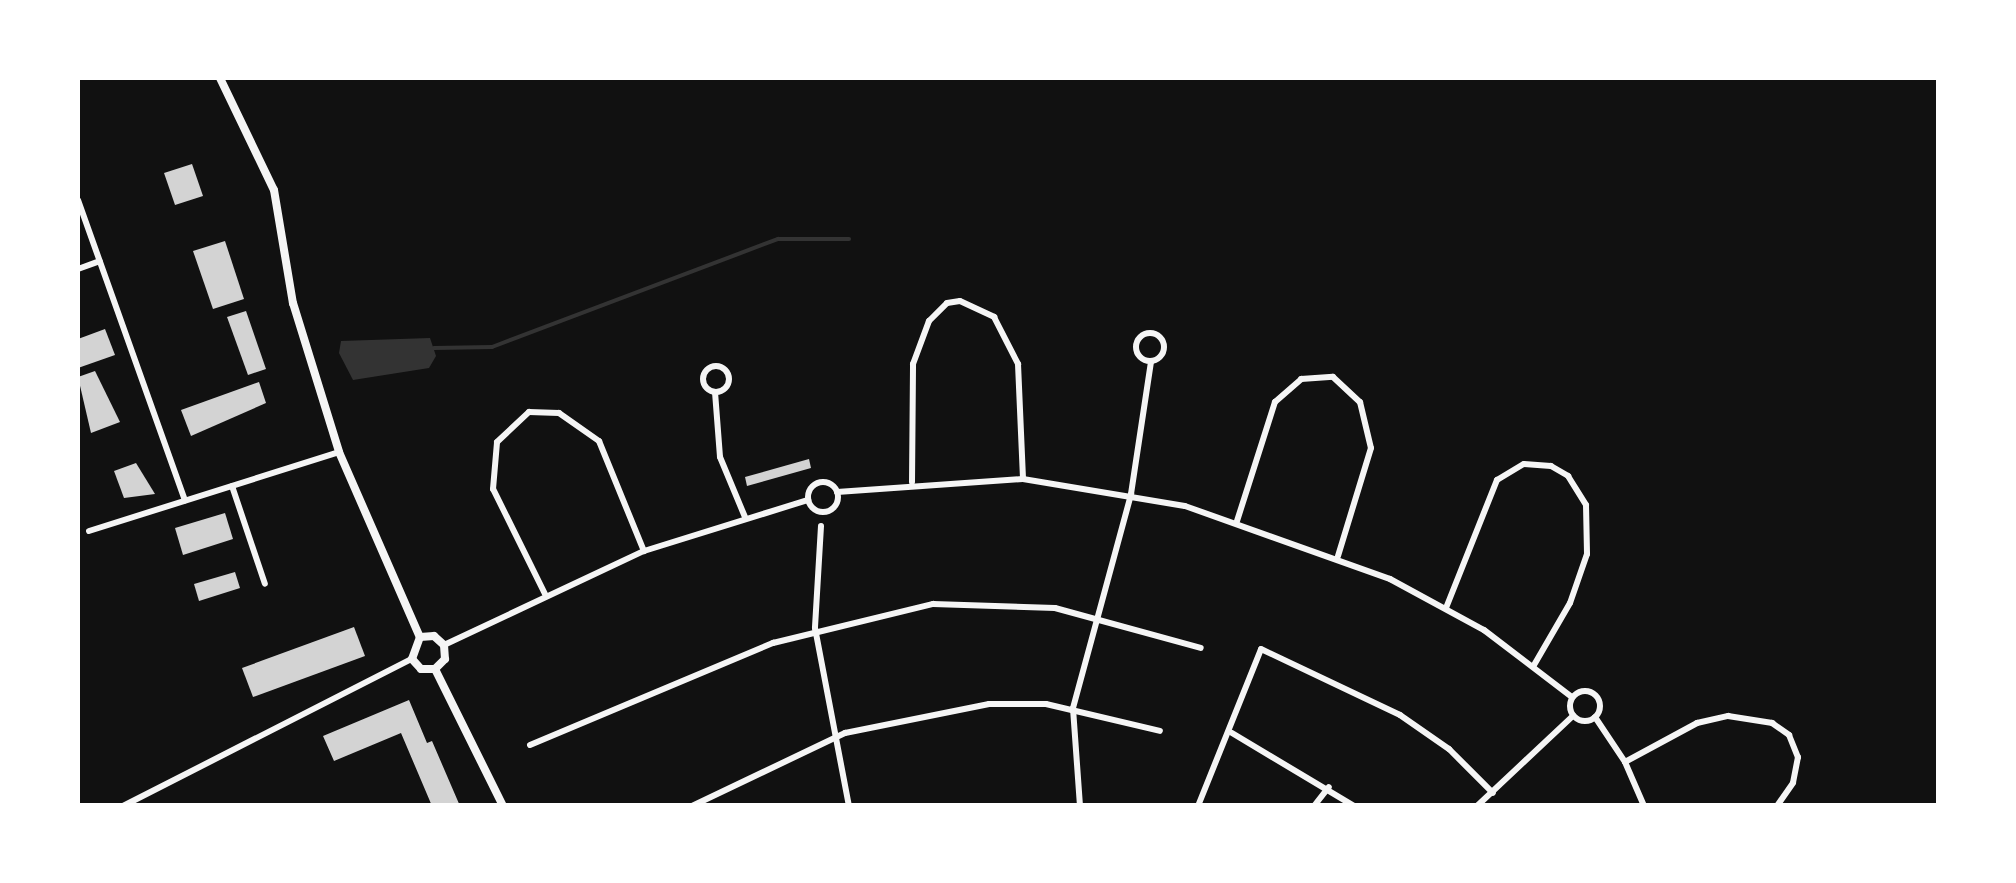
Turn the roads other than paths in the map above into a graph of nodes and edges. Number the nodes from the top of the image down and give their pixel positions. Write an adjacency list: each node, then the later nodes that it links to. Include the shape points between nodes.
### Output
1 (220, 78): 7 (street, via 274,190 293,304)
2 (78, 200): 3 (street)
3 (100, 261): 4 (street); 13 (street)
4 (78, 269)
5 (1150, 362): 5 (street, via 1135,348 1150,332 1164,347); 12 (street)
6 (714, 392): 6 (street, via 703,376 720,366 729,382); 15 (street, via 720,456)
7 (339, 452): 10 (street); 26 (street)
8 (1023, 480): 9 (street); 9 (street, via 1018,364 994,317 960,301 947,303 929,321 913,364); 12 (street)
9 (912, 482): 11 (street)
10 (232, 486): 13 (street); 21 (street)
11 (837, 492): 14 (street, via 819,482); 14 (street, via 826,512)
12 (1131, 494): 16 (street); 24 (street)
13 (185, 500): 18 (street)
14 (808, 500): 15 (street)
15 (745, 517): 19 (street)
16 (1237, 521): 20 (street); 20 (street, via 1275,402 1301,379 1333,377 1360,402 1372,448)
17 (821, 526): 25 (street)
18 (89, 531)
19 (644, 551): 22 (street); 22 (street, via 598,441 559,413 529,412 497,442 494,489)
20 (1338, 556): 23 (street)
21 (266, 584)
22 (545, 594): 27 (street)
23 (1446, 608): 30 (street); 30 (street, via 1497,480 1524,464 1551,466 1568,476 1586,505 1587,554 1570,603)
24 (1094, 614): 25 (street, via 975,601); 28 (street); 33 (street)
25 (815, 628): 38 (street); 39 (street)
26 (420, 637): 27 (street, via 434,636); 29 (street)
27 (444, 645): 31 (street, via 445,659)
28 (1201, 648)
29 (412, 659): 31 (street, via 422,669); 43 (street)
30 (1534, 666): 32 (street)
31 (436, 669): 44 (street)
32 (1572, 698): 34 (street); 35 (street, via 1594,694 1600,706)
33 (1073, 708): 36 (street); 38 (street, via 989,704); 47 (street)
34 (1573, 716): 35 (street); 42 (street)
35 (1594, 717): 40 (street)
36 (1160, 731)
37 (1232, 733): 41 (street); 42 (street, via 1261,649 1400,716 1450,749); 48 (street)
38 (833, 741): 45 (street); 46 (street)
39 (530, 744)
40 (1625, 762): 52 (street); 53 (street, via 1697,722 1728,716 1772,723 1790,735 1798,757 1793,782)
41 (1329, 787): 49 (street); 50 (street)
42 (1493, 792): 51 (street)
43 (124, 806)
44 (503, 806)
45 (692, 806)
46 (848, 806)
47 (1080, 806)
48 (1198, 806)
49 (1314, 806)
50 (1354, 806)
51 (1478, 806)
52 (1644, 806)
53 (1777, 806)

